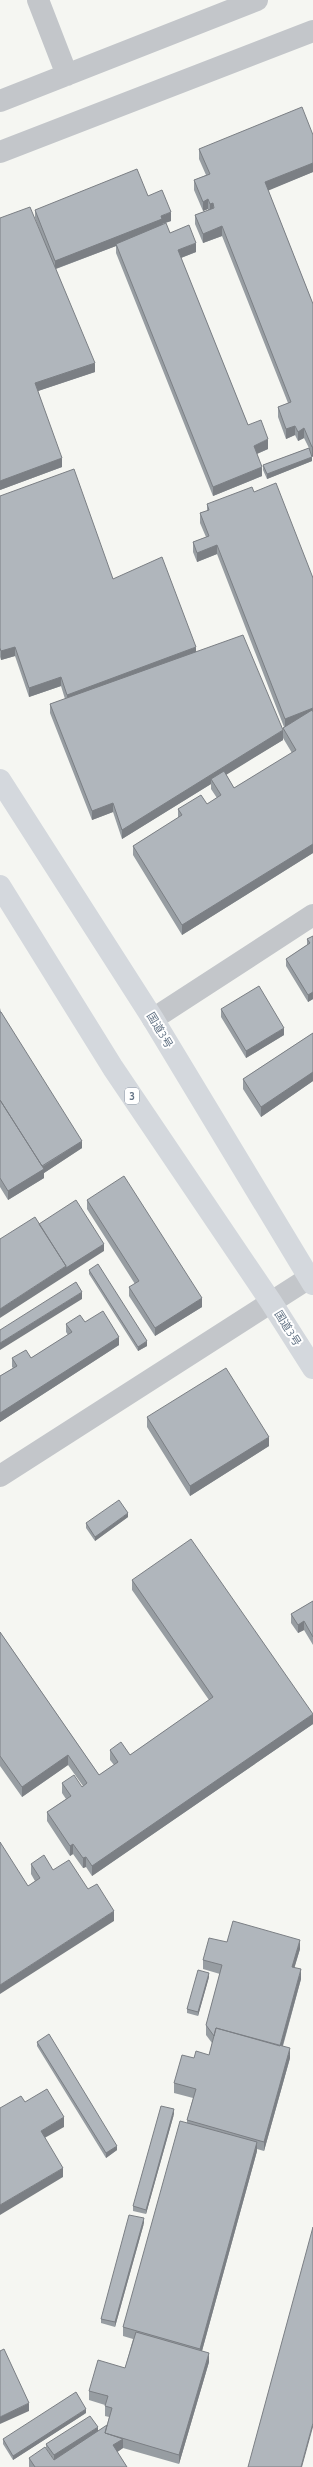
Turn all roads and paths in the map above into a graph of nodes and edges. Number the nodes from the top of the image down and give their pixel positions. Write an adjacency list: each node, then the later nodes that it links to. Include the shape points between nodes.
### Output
1 (38, 0): 4 (street)
2 (257, 0): 4 (street)
3 (313, 31): 6 (street)
4 (67, 75): 5 (street)
5 (0, 101)
6 (0, 152)
7 (0, 780): 10 (highway, 国道3号)
8 (0, 886): 12 (highway, 国道3号 / 3, via 112,1068)
9 (313, 915): 10 (street)
10 (153, 1019): 11 (highway, 国道3号)
11 (311, 1281): 12 (street)
12 (272, 1302): 13 (highway, 国道3号 / 3); 14 (street)
13 (313, 1368)
14 (0, 1476)

